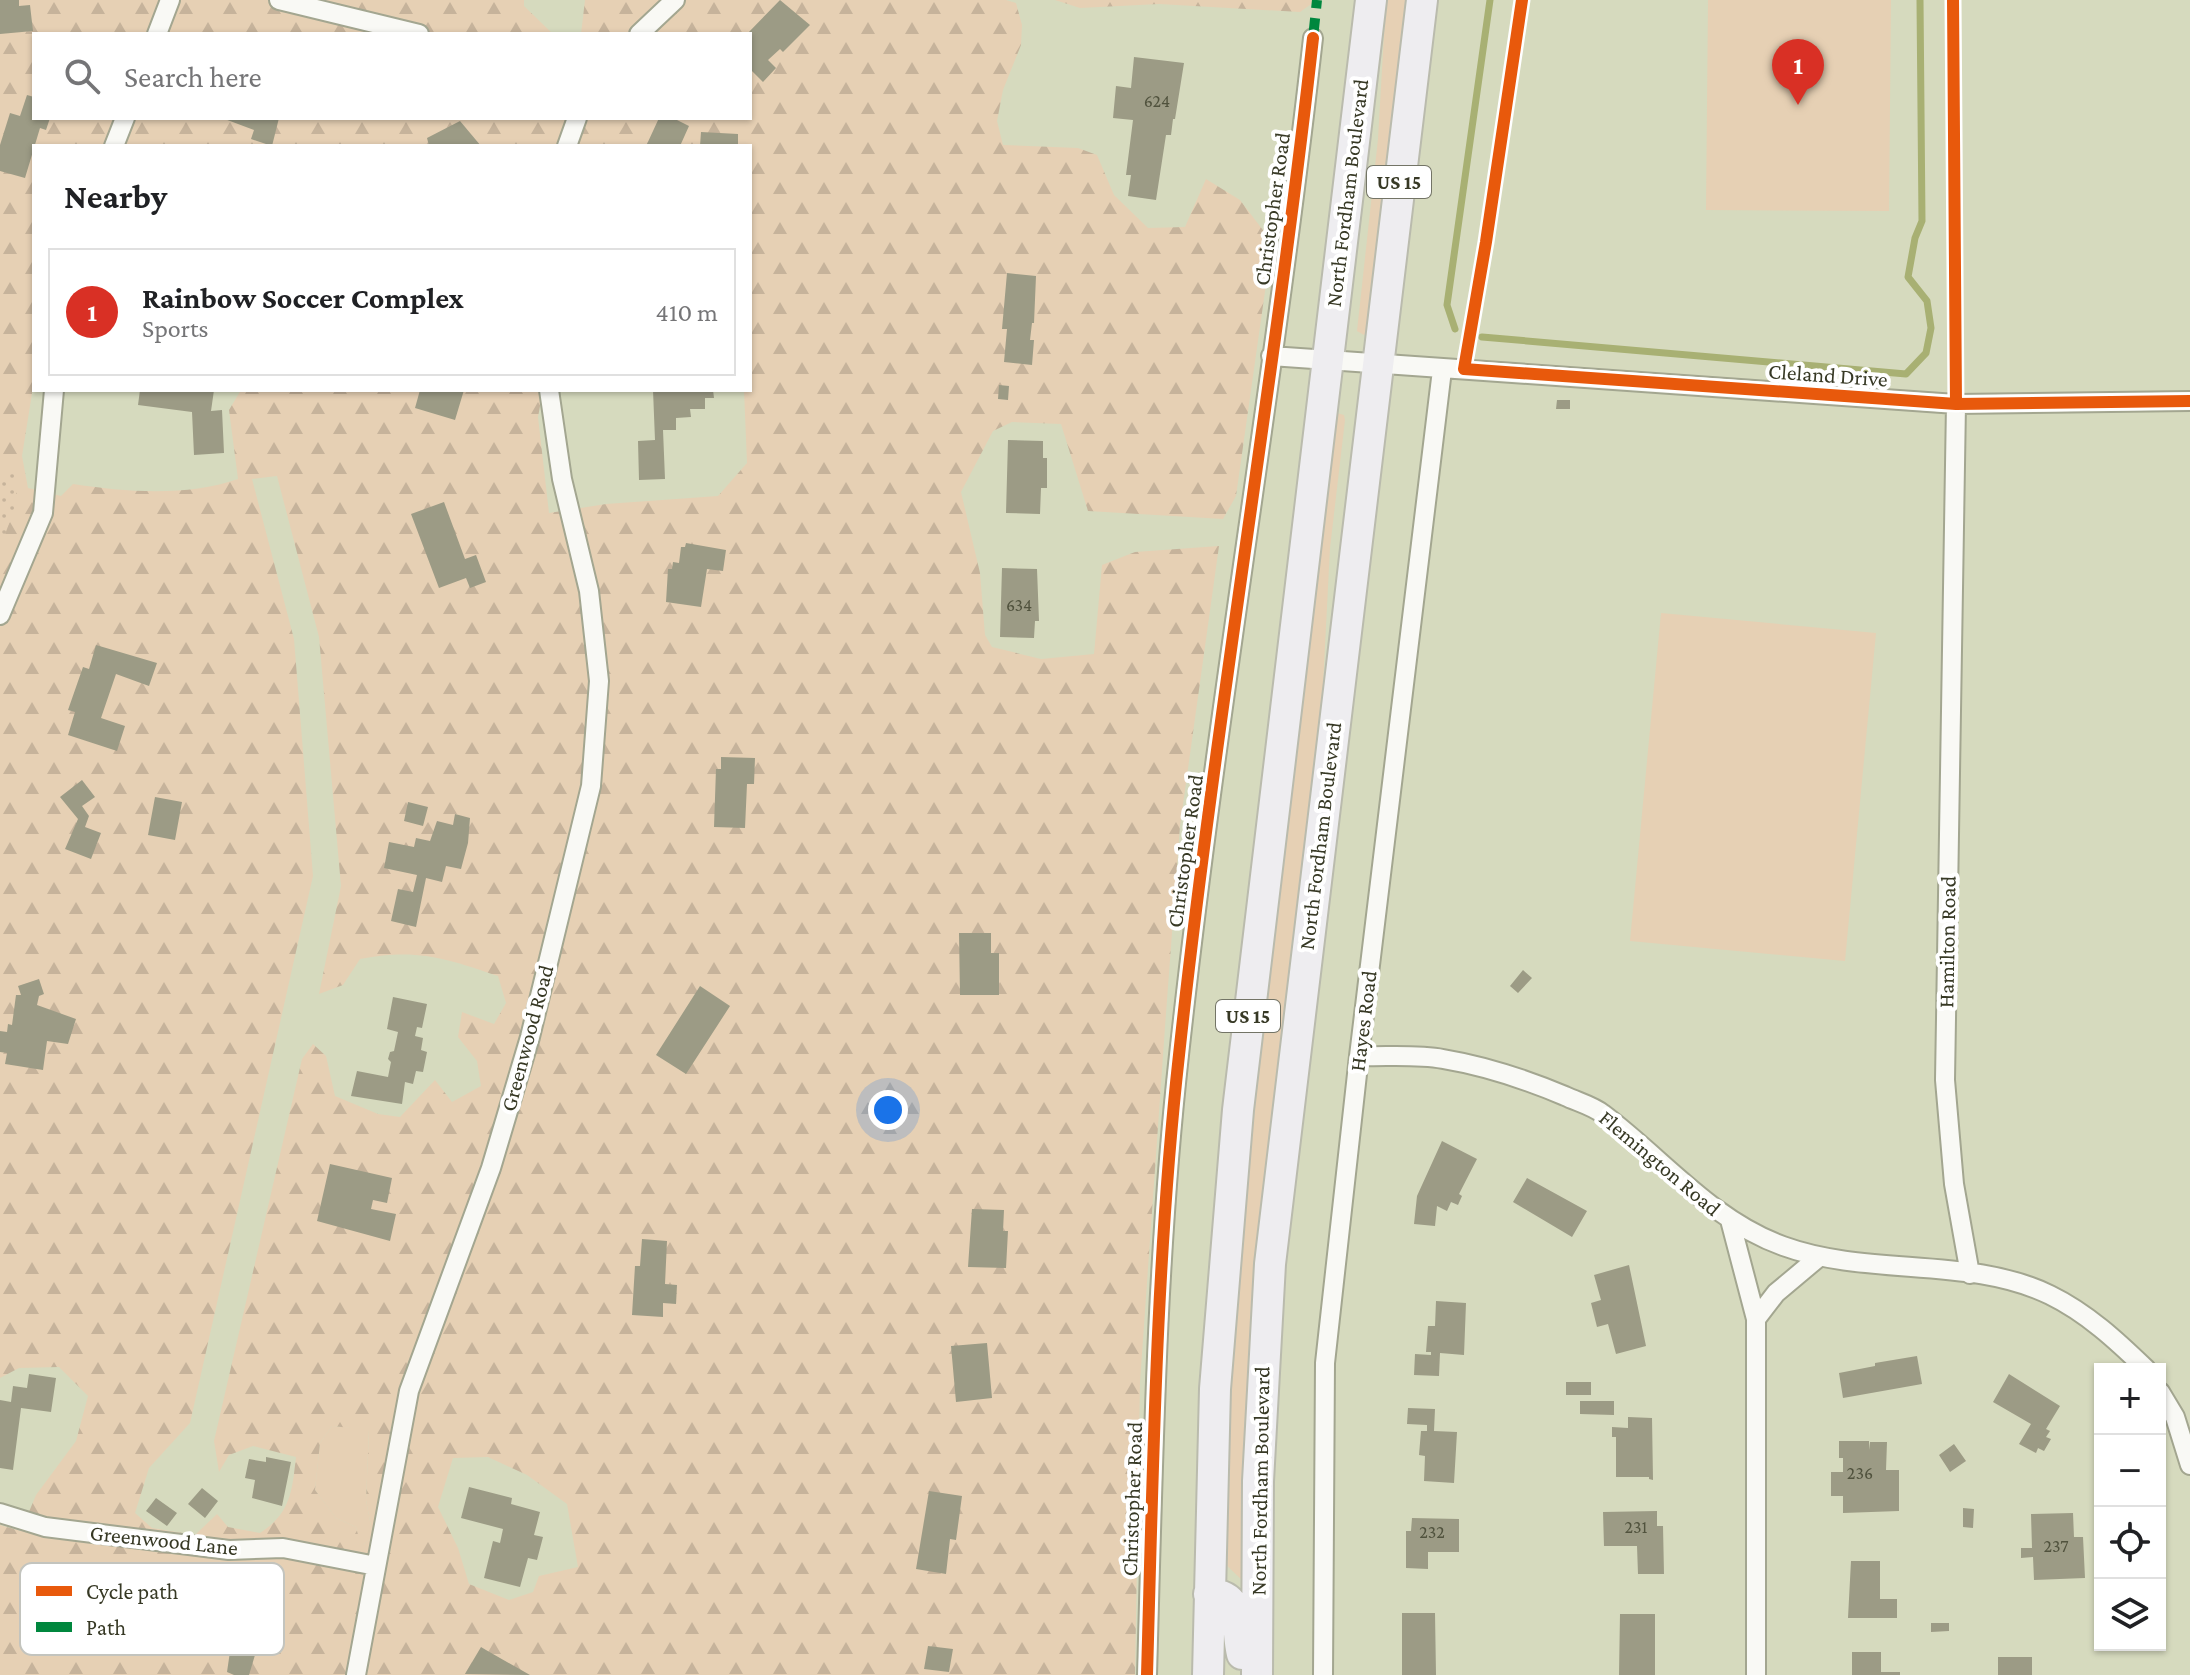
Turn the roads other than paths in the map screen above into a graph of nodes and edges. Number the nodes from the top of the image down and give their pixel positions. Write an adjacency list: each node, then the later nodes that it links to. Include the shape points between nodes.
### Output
1 (170, 0): 6 (street)
2 (279, 0): 7 (street)
3 (675, 0): 8 (street)
4 (1371, 0): 15 (highway, North Fordham Boulevard / US 15)
5 (1422, 0): 16 (highway, North Fordham Boulevard / US 15)
6 (158, 32)
7 (411, 32)
8 (641, 32)
9 (1313, 38): 14 (street, Christopher Road)
10 (124, 120): 12 (street)
11 (576, 120): 13 (street)
12 (115, 144)
13 (568, 144)
14 (1271, 356): 15 (street, Cleland Drive); 35 (street, Christopher Road, via 1178,1059 1156,1359)
15 (1327, 361): 16 (street, Cleland Drive); 33 (highway, North Fordham Boulevard / US 15, via 1235,1140 1215,1389)
16 (1378, 365): 17 (street, Cleland Drive); 38 (highway, North Fordham Boulevard / US 15, via 1270,1264 1258,1481)
17 (1442, 370): 21 (street, Cleland Drive); 23 (street, Hayes Road)
18 (54, 392): 22 (street, via 43,513)
19 (549, 392): 32 (street, Greenwood Road, via 562,479 589,591 599,681 591,786 530,1037 491,1168 409,1391)
20 (2190, 401): 21 (street, Cleland Drive)
21 (1956, 404): 26 (street, Hamilton Road, via 1945,1080 1954,1184)
22 (0, 615)
23 (1359, 1056): 24 (street, Flemington Road, via 1442,1059 1533,1083 1600,1111); 39 (street, Hayes Road, via 1325,1363)
24 (1730, 1220): 25 (street, Flemington Road); 27 (street, Flemington Road)
25 (1819, 1257): 26 (street, Flemington Road); 27 (street, via 1776,1293)
26 (1970, 1274): 28 (street, via 2049,1294)
27 (1756, 1319): 40 (street, Flemington Road)
28 (2140, 1363)
29 (2166, 1402): 30 (street)
30 (2190, 1465)
31 (0, 1513): 32 (street, Greenwood Lane, via 45,1527 229,1550 283,1548)
32 (376, 1566): 34 (street, Greenwood Road)
33 (1209, 1594): 36 (highway, North Fordham Boulevard / US 15); 37 (highway, via 1230,1599)
34 (356, 1675)
35 (1147, 1675)
36 (1208, 1675)
37 (1249, 1675)
38 (1257, 1675)
39 (1323, 1675)
40 (1756, 1675)

